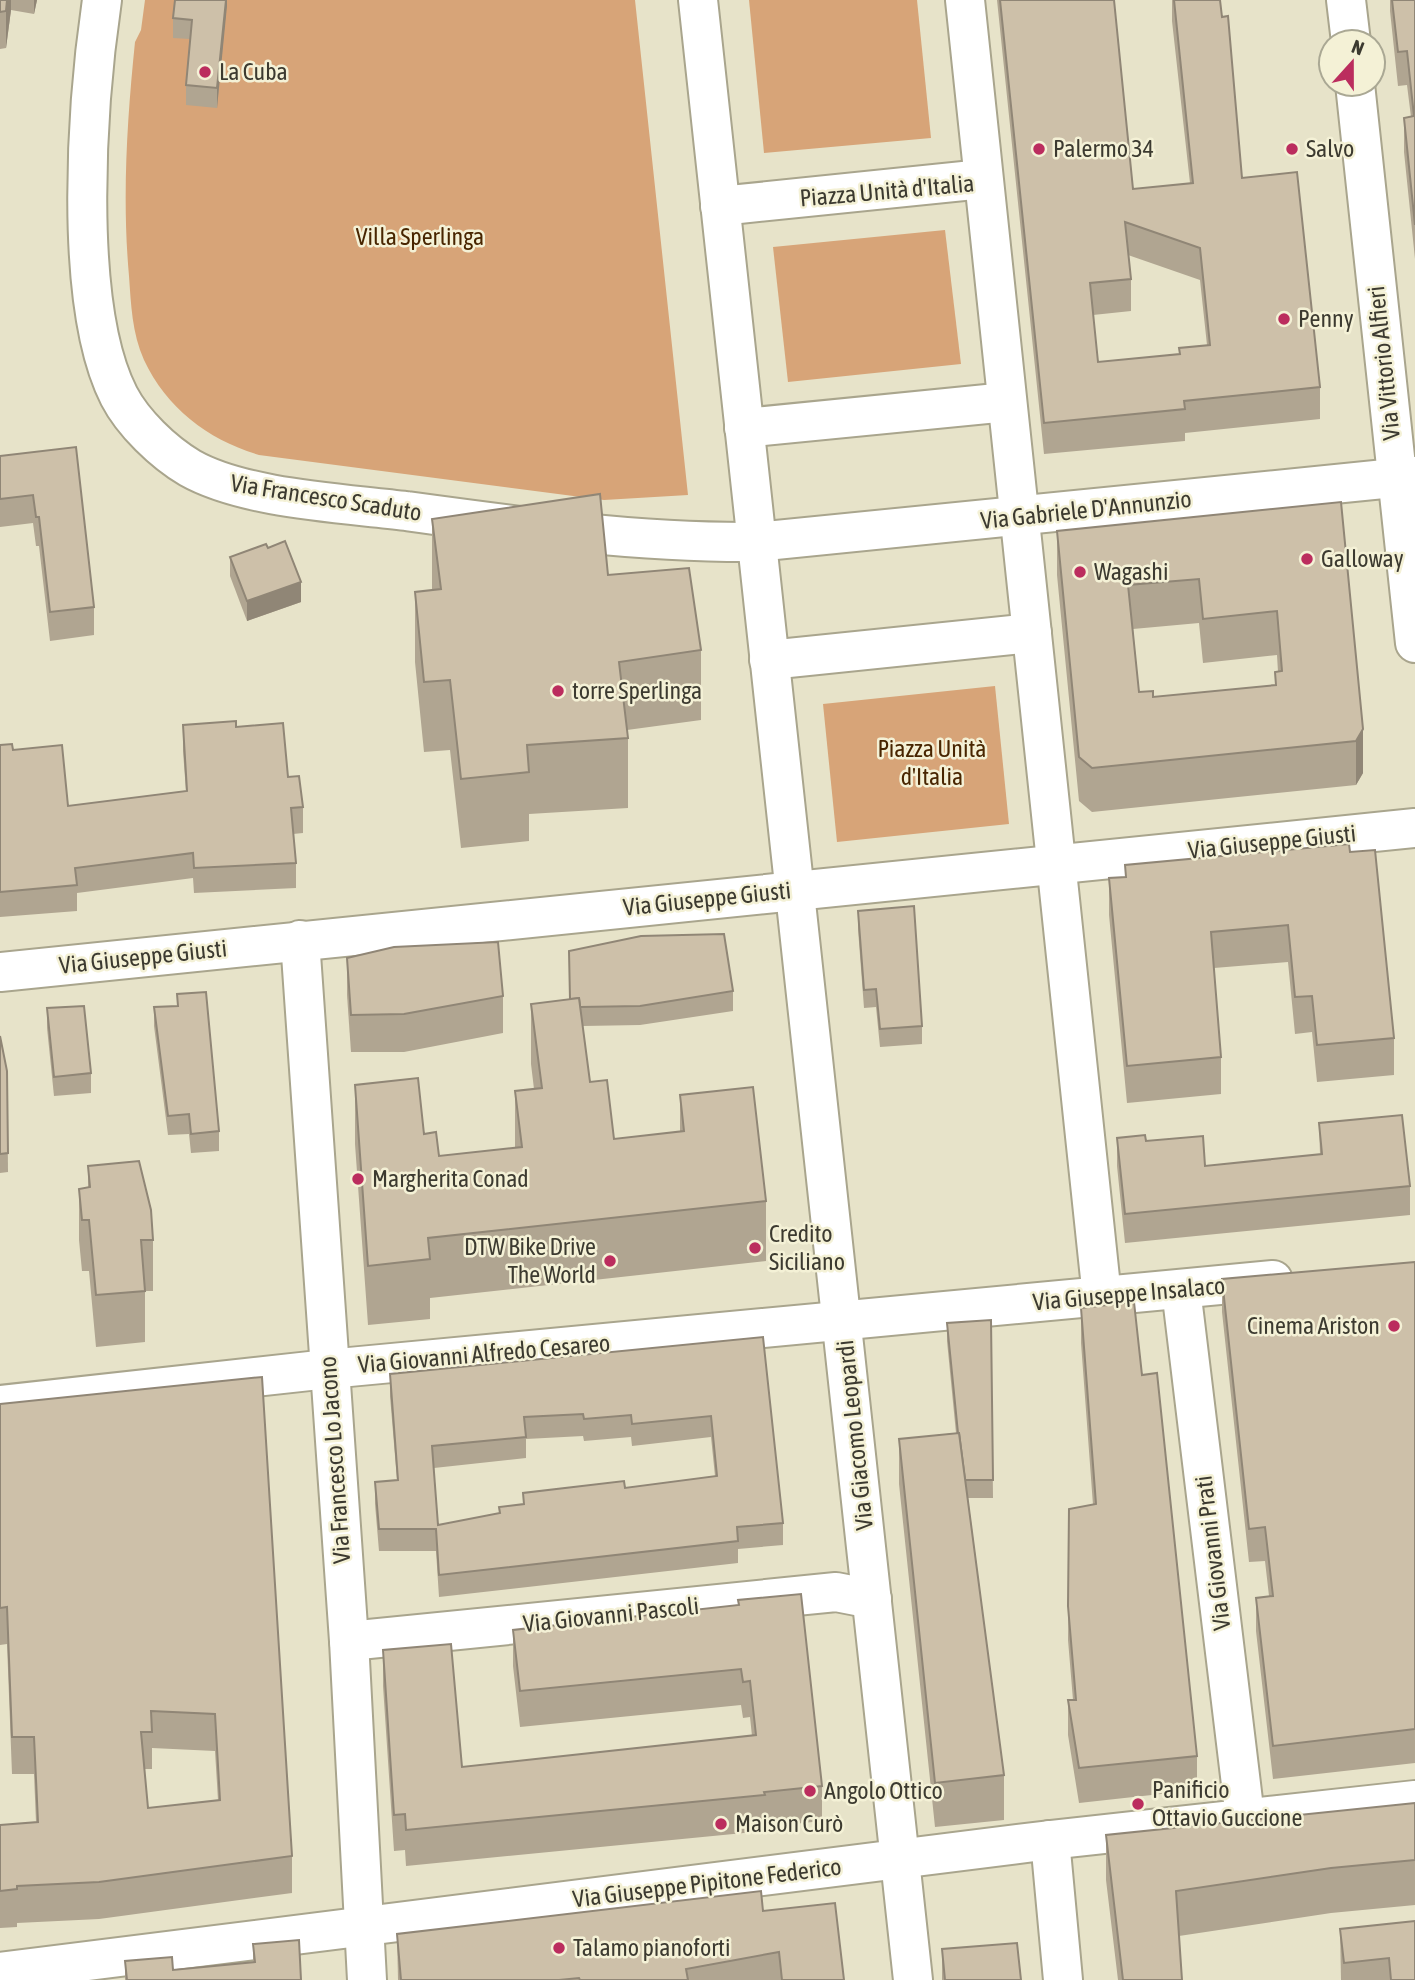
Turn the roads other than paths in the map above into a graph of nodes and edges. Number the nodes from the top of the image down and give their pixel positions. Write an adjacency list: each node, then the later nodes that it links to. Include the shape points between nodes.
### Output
1 (102, 0): 13 (street, Via Francesco Scaduto, via 89,166 89,233 99,336 119,397 141,427 163,446 189,467 226,484 270,492 583,533)
2 (698, 0): 8 (street)
3 (965, 0): 7 (street)
4 (1346, 0): 5 (street)
5 (1349, 28)
6 (1357, 98): 11 (street, Via Vittorio Alfieri)
7 (983, 178): 8 (street, Piazza Unità d'Italia); 9 (street, Piazza Unità d'Italia)
8 (720, 206): 10 (street)
9 (1007, 402): 10 (street); 12 (street, Piazza Unità d'Italia)
10 (744, 428): 13 (street)
11 (1406, 477): 12 (street, Via Gabriele D'Annunzio); 15 (street, Via Vittorio Alfieri)
12 (1020, 517): 13 (street, Via Gabriele D'Annunzio); 14 (street, Piazza Unità d'Italia)
13 (756, 542): 16 (street)
14 (1032, 633): 16 (street); 18 (street, Piazza Unità d'Italia)
15 (1415, 643)
16 (769, 660): 19 (street)
17 (1415, 828): 18 (street, Via Giuseppe Giusti)
18 (1056, 862): 19 (street, Via Giuseppe Giusti); 24 (street, Piazza Unità d'Italia)
19 (794, 890): 20 (street, Via Giuseppe Giusti); 25 (street, Via Giacomo Leopardi)
20 (300, 940): 21 (street, Via Giuseppe Giusti); 26 (street, Via Francesco Lo Jacono)
21 (0, 972)
22 (1305, 1277): 23 (street, Via Giuseppe Insalaco)
23 (1181, 1289): 24 (street, Via Giuseppe Insalaco); 31 (street, Via Giovanni Prati)
24 (1102, 1297): 25 (street, Via Giuseppe Insalaco)
25 (843, 1319): 26 (street, Via Giovanni Alfredo Cesareo); 28 (street, Via Giacomo Leopardi)
26 (328, 1369): 27 (street, Via Giovanni Alfredo Cesareo); 29 (street, Via Francesco Lo Jacono)
27 (0, 1405)
28 (872, 1599): 29 (street, Via Giovanni Pascoli, via 836,1592); 33 (street, Via Giacomo Leopardi)
29 (349, 1641): 34 (street, Via Francesco Lo Jacono)
30 (1415, 1800): 31 (street, Via Giuseppe Pipitone Federico)
31 (1245, 1817): 32 (street, Via Giuseppe Pipitone Federico)
32 (1050, 1840): 33 (street, Via Giuseppe Pipitone Federico); 38 (street)
33 (901, 1859): 34 (street, Via Giuseppe Pipitone Federico); 37 (street, Via Giacomo Leopardi)
34 (364, 1927): 35 (street, Via Giuseppe Pipitone Federico); 36 (street, Via Francesco Lo Jacono)
35 (0, 1972)
36 (367, 1980)
37 (912, 1980)
38 (1063, 1980)

